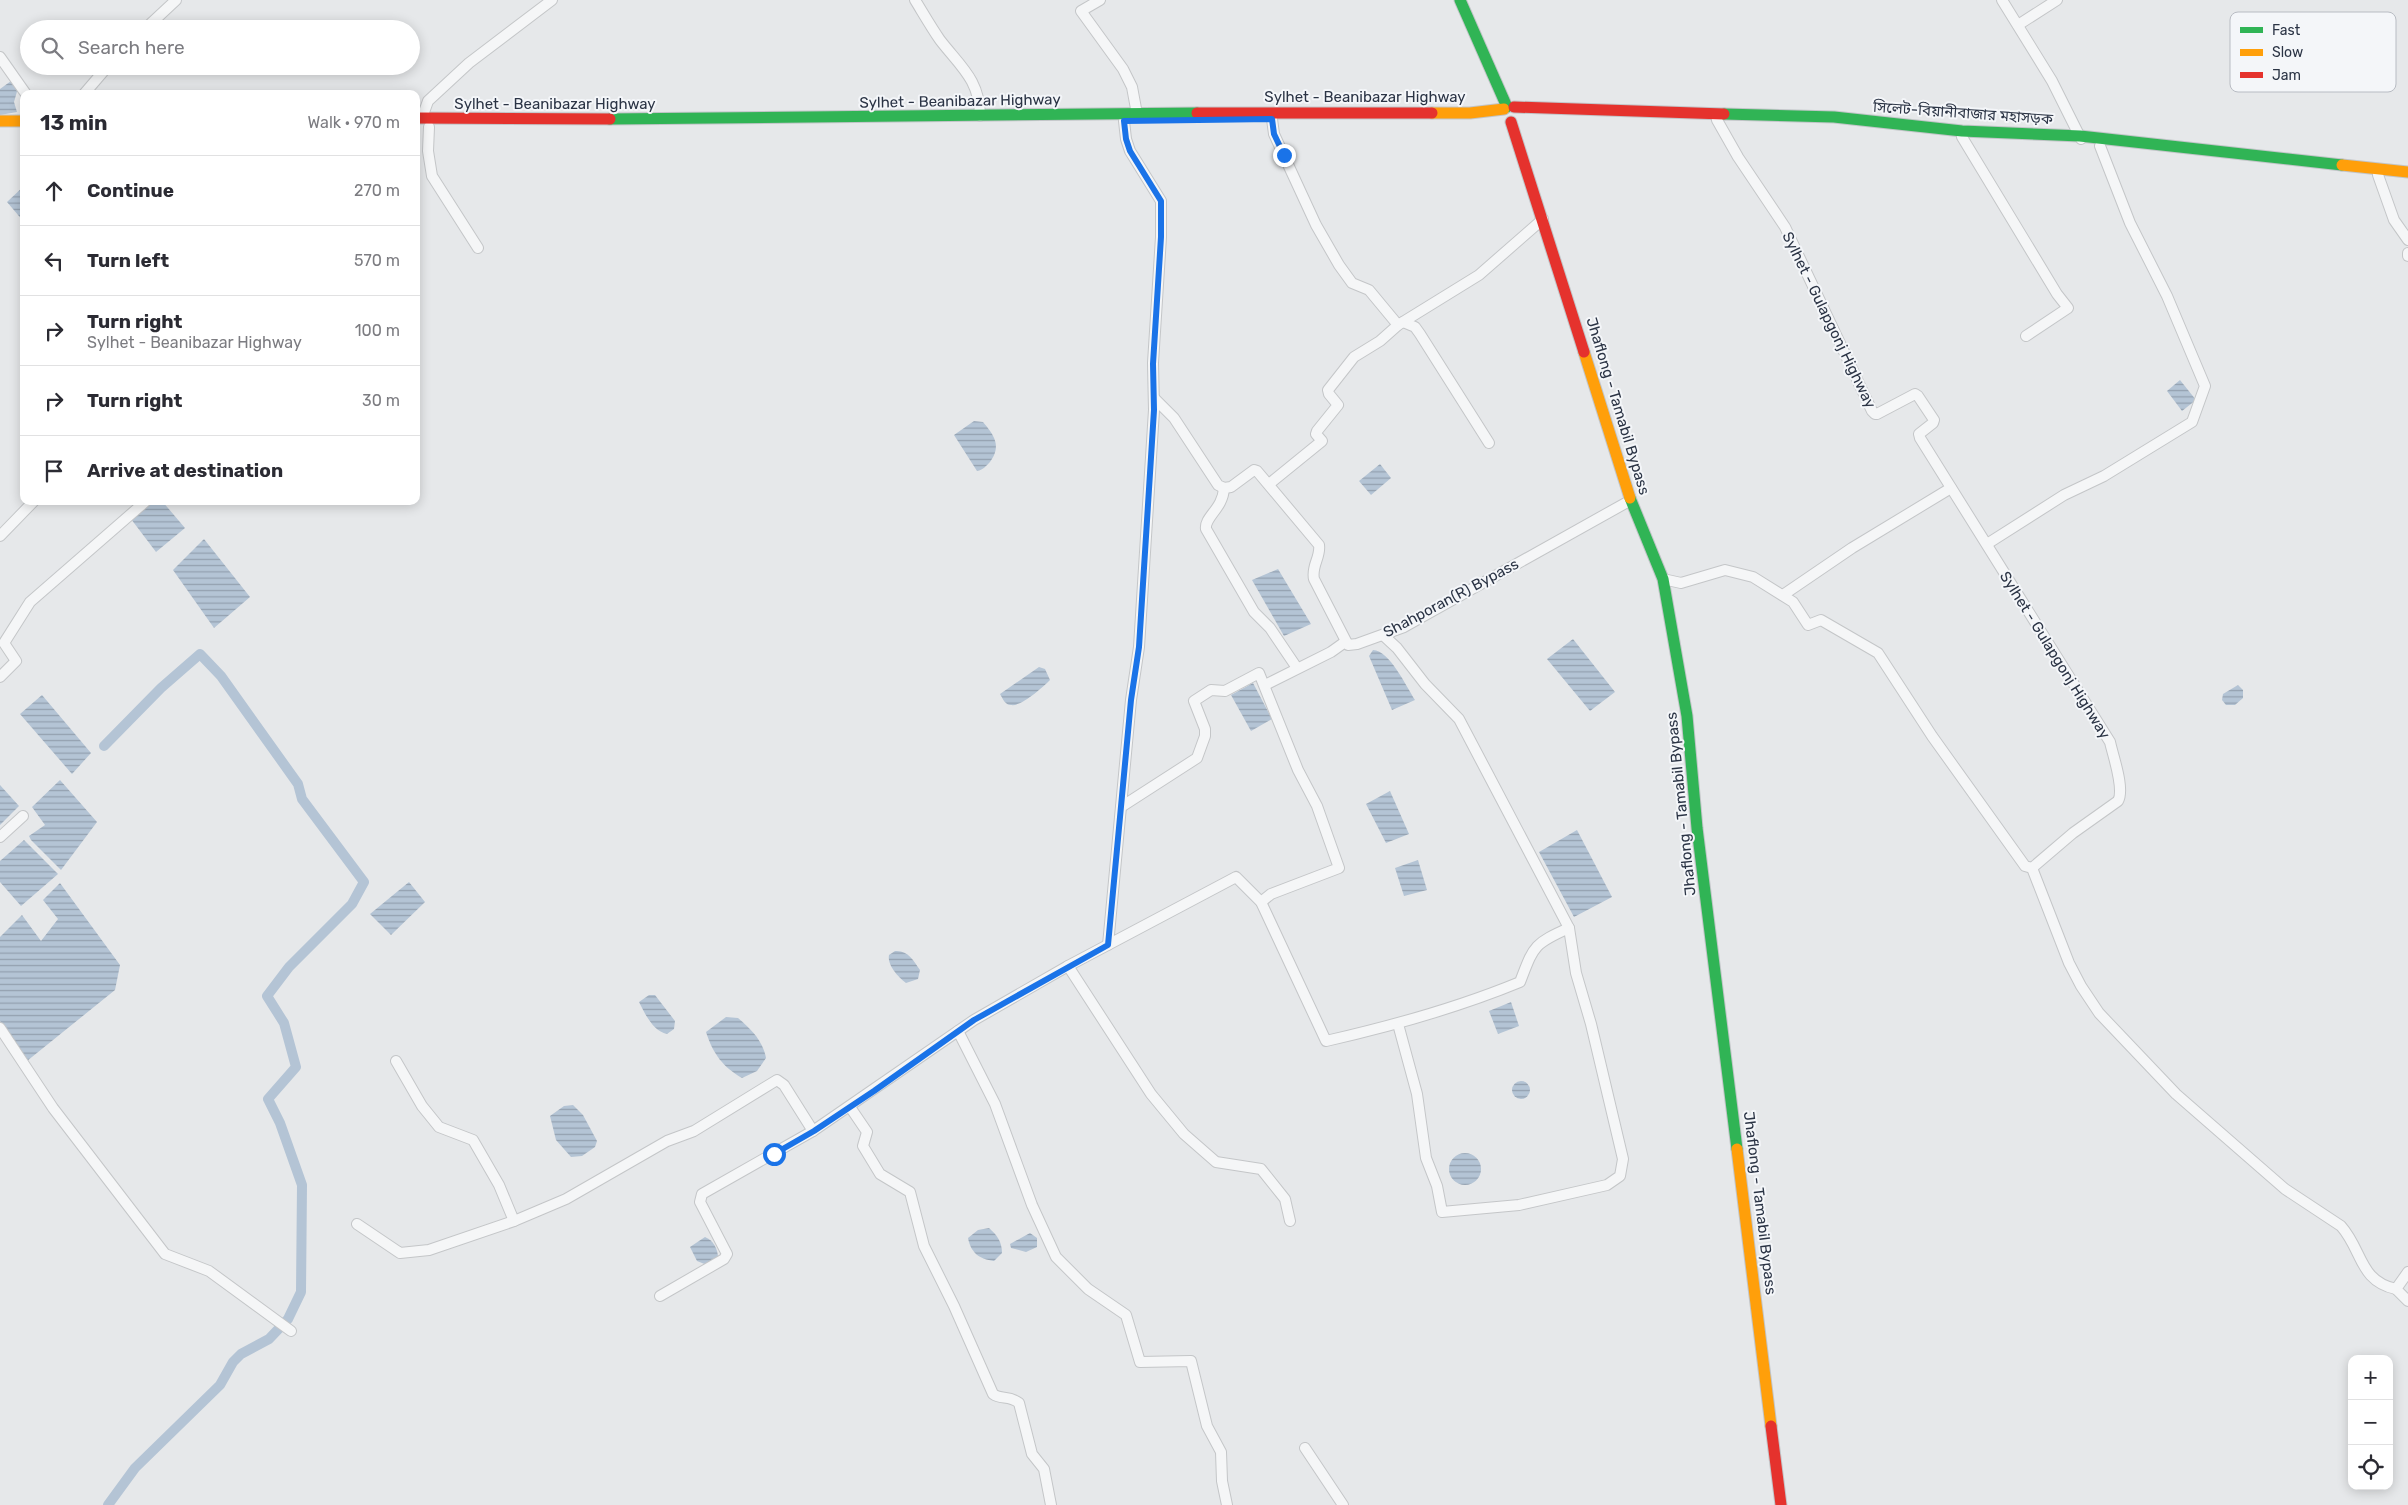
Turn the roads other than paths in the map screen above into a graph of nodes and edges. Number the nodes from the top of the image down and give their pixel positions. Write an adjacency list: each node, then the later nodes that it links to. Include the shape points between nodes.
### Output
1 (176, 0): 8 (street)
2 (552, 0): 22 (street, via 469,64 428,101)
3 (915, 0): 16 (street, via 938,38 974,82 979,95)
4 (1100, 0): 15 (street, via 1081,11 1123,69 1132,87)
5 (1460, 0): 14 (main road, Jhaflong - Tamabil Bypass)
6 (2002, 0): 9 (street)
7 (2057, 0): 9 (street)
8 (155, 20)
9 (2018, 25): 26 (street)
10 (0, 57): 12 (street)
11 (100, 75): 13 (street)
12 (23, 90)
13 (87, 90)
14 (1509, 113): 15 (main road, Sylhet - Beanibazar Highway); 17 (main road, Sylhet - Beanibazar Highway, via 1471,120); 18 (main road, সিলেট-বিয়ানীবাজার মহাসড়ক); 26 (main road, সিলেট-বিয়ানীবাজার মহাসড়ক, via 1834,118); 31 (main road, Jhaflong - Tamabil Bypass)
15 (1137, 114): 16 (main road, Sylhet - Beanibazar Highway)
16 (980, 116): 22 (main road, Sylhet - Beanibazar Highway)
17 (1272, 119): 21 (main road, Sylhet - Beanibazar Highway); 34 (street, via 1274,134 1316,225 1339,265 1352,283 1370,290)
18 (1717, 120): 25 (main road, সিলেট-বিয়ানীবাজার মহাসড়ক, via 1834,123); 40 (street, Sylhet - Gulapgonj Highway, via 1738,158 1786,227 1872,411 1877,414 1914,394 1918,396 1934,420 1918,434)
19 (0, 121): 20 (main road)
20 (20, 121)
21 (1124, 121): 22 (main road, Sylhet - Beanibazar Highway); 36 (street, via 1130,151 1161,201)
22 (421, 122): 33 (street, via 432,176)
23 (0, 127): 24 (main road)
24 (20, 128)
25 (1962, 137): 26 (main road, সিলেট-বিয়ানীবাজার মহাসড়ক); 35 (street, via 2068,308)
26 (2082, 140): 27 (main road, সিলেট-বিয়ানীবাজার মহাসড়ক); 28 (main road, সিলেট-বিয়ানীবাজার মহাসড়ক)
27 (2100, 146): 29 (main road, সিলেট-বিয়ানীবাজার মহাসড়ক); 45 (street, via 2130,223 2167,296 2205,386 2192,422 2104,476 2064,495)
28 (2408, 172)
29 (2378, 175): 30 (main road, সিলেট-বিয়ানীবাজার মহাসড়ক); 32 (street, via 2394,220)
30 (2408, 178)
31 (1543, 219): 34 (street, via 1479,275); 41 (main road, Jhaflong - Tamabil Bypass)
32 (2408, 240)
33 (478, 248)
34 (1401, 324): 37 (street, via 1415,327); 38 (street, via 1346,366 1328,390 1338,404 1317,431 1322,441)
35 (2026, 336)
36 (1154, 398): 39 (street, via 1174,418 1218,485); 53 (street, via 1139,647)
37 (1489, 443)
38 (1269, 484): 39 (street, via 1261,473 1254,470 1231,487); 49 (street, via 1319,544 1314,579)
39 (1224, 488): 50 (street, via 1223,499 1207,520 1206,529 1254,612 1270,628)
40 (1951, 488): 45 (street, Sylhet - Gulapgonj Highway); 47 (street, via 1852,548)
41 (1630, 500): 46 (main road, Jhaflong - Tamabil Bypass); 48 (street, Shahporan(R) Bypass, via 1404,627)
42 (30, 505): 44 (street)
43 (141, 505): 51 (street, via 30,602 4,643 16,661)
44 (0, 536)
45 (1987, 544): 56 (street, Sylhet - Gulapgonj Highway, via 2107,737 2119,779 2121,797 2118,801)
46 (1662, 579): 47 (street, via 1681,583 1725,570 1753,577); 79 (main road, Jhaflong - Tamabil Bypass, via 1688,716 1698,838)
47 (1783, 595): 56 (street, via 1793,602 1808,625 1821,620 1878,653 1932,736 2025,866)
48 (1383, 635): 49 (street, Shahporan(R) Bypass, via 1357,644); 58 (street, via 1459,719)
49 (1344, 642): 50 (street)
50 (1297, 668): 52 (street)
51 (0, 676)
52 (1265, 685): 53 (street, via 1259,673 1225,691 1211,690 1194,701 1205,729 1197,758); 57 (street, via 1298,770 1317,806 1339,868 1271,894)
53 (1121, 806): 59 (street)
54 (23, 816): 55 (street)
55 (0, 837)
56 (2032, 868): 71 (street, via 2069,963 2099,1012 2176,1094 2285,1189 2341,1226 2374,1279 2381,1286)
57 (1260, 902): 59 (street, via 1236,877); 61 (street, via 1326,1041)
58 (1569, 928): 61 (street, via 1542,940 1531,953 1520,982); 61 (street, via 1576,973 1623,1158 1620,1176 1607,1185 1519,1205 1442,1212 1437,1186 1426,1158 1417,1094)
59 (1108, 945): 60 (street)
60 (1068, 966): 63 (street); 68 (street, via 1151,1094 1184,1134 1216,1162 1261,1169 1285,1199)
61 (1398, 1024)
62 (0, 1028): 74 (street, via 53,1108 165,1254 209,1271)
63 (958, 1031): 65 (street); 77 (street, via 995,1104 1032,1205 1056,1257 1088,1289 1126,1315 1140,1362 1192,1361 1207,1426 1221,1452)
64 (396, 1061): 67 (street, via 422,1106 439,1127 473,1140 500,1184)
65 (850, 1107): 66 (street); 76 (street, via 867,1132 863,1146 880,1174 910,1192 924,1246 993,1394 1019,1403 1032,1454 1044,1469)
66 (814, 1131): 67 (street, via 784,1085 780,1081 772,1081 694,1131 667,1141 566,1199); 72 (street, via 702,1194 700,1202 727,1254 724,1260)
67 (514, 1220): 69 (street, via 429,1250 400,1253)
68 (1290, 1221)
69 (357, 1224)
70 (2408, 1272): 71 (street)
71 (2396, 1289): 73 (street)
72 (660, 1296)
73 (2408, 1301)
74 (291, 1331)
75 (1305, 1448): 78 (street)
76 (1052, 1505)
77 (1227, 1505)
78 (1344, 1505)
79 (1781, 1505)

